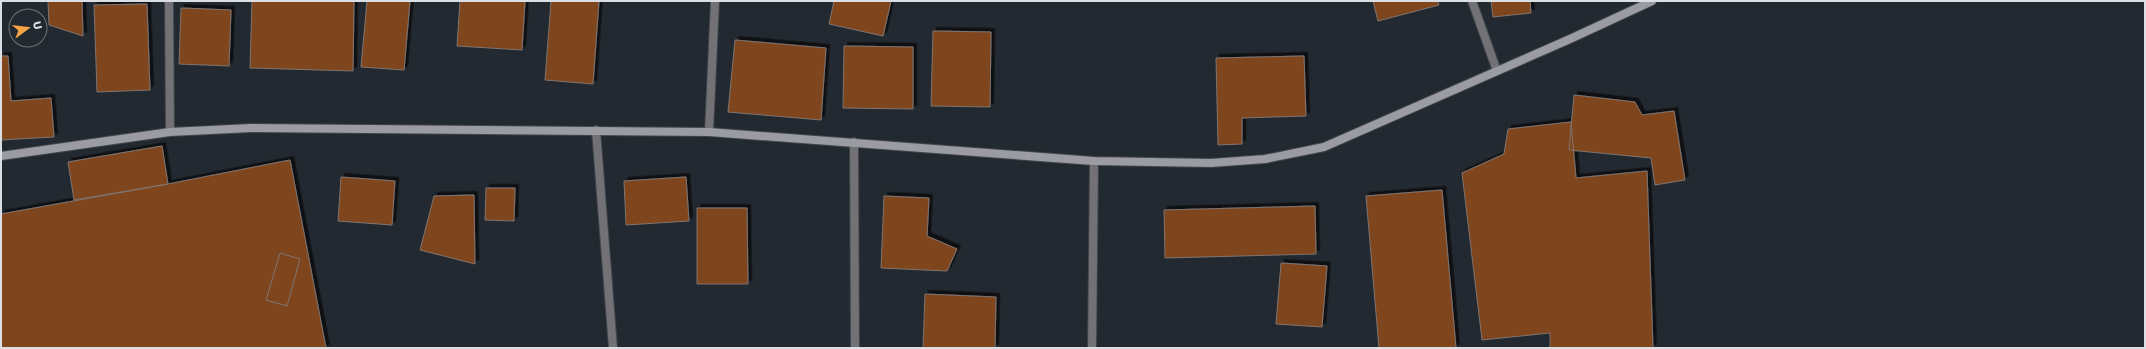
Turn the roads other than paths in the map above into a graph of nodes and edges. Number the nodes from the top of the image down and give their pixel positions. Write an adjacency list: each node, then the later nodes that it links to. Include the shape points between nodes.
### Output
1 (168, 1): 7 (street)
2 (715, 1): 8 (street)
3 (1472, 1): 5 (street)
4 (1652, 1): 5 (main road)
5 (1497, 71): 11 (main road, via 1324,146 1264,158 1211,163)
6 (596, 130): 7 (main road, via 251,128); 8 (main road); 12 (street)
7 (170, 132): 10 (main road)
8 (708, 132): 9 (main road)
9 (854, 142): 11 (main road); 13 (street)
10 (1, 156)
11 (1094, 161): 14 (street)
12 (613, 348)
13 (855, 348)
14 (1092, 348)

